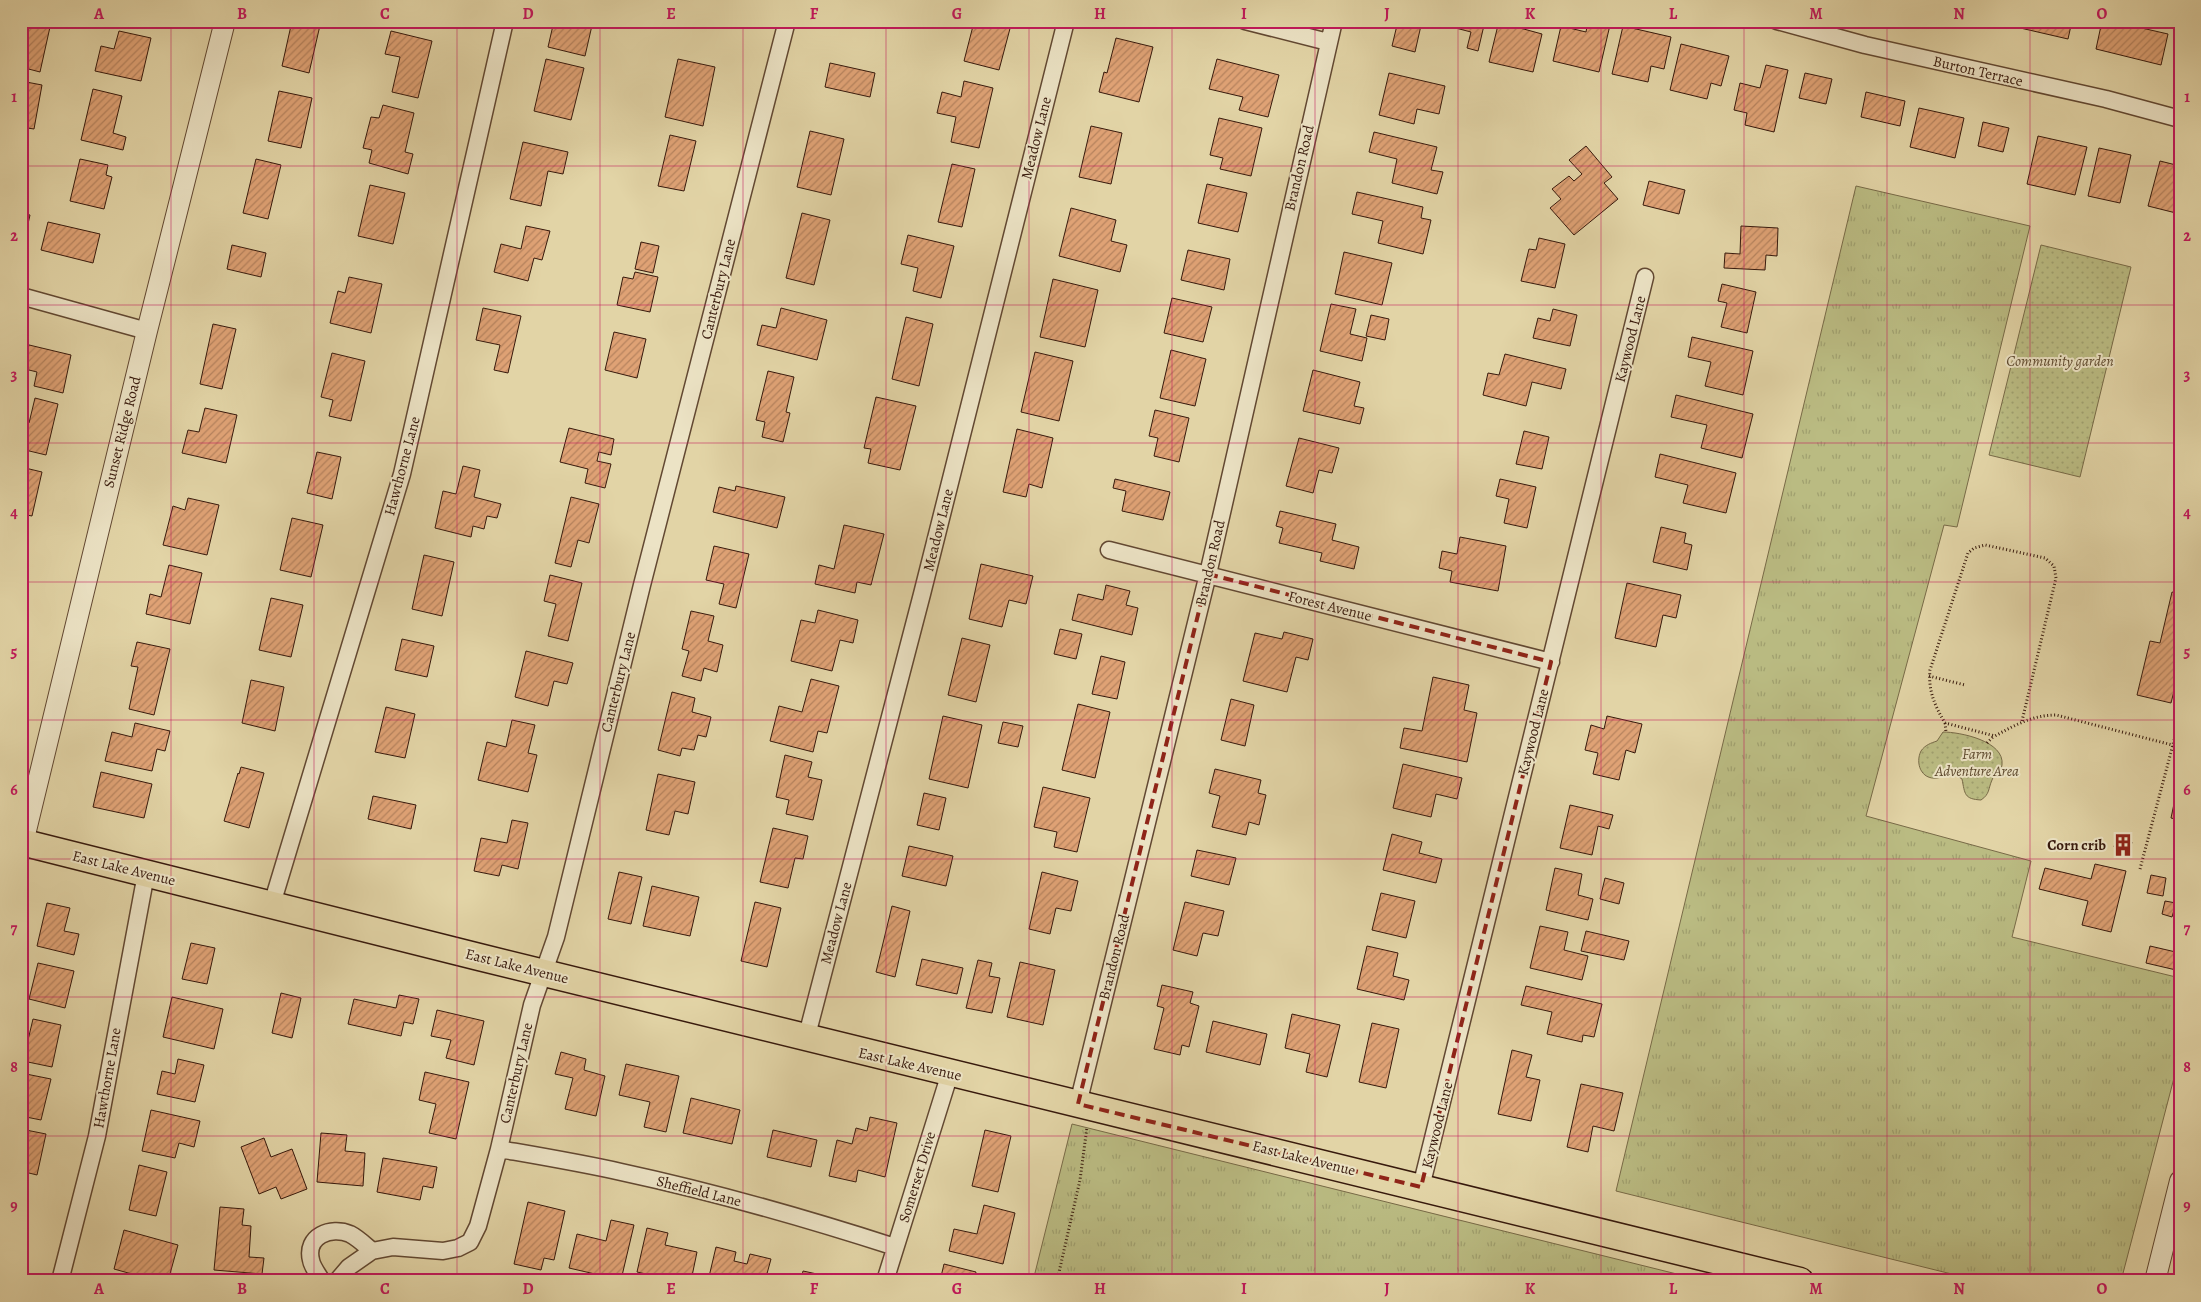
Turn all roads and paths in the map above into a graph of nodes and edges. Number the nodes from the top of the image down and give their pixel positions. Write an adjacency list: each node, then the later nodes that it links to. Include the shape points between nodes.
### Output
1 (225, 21): 12 (street, Sunset Ridge Road)
2 (505, 21): 29 (street, Hawthorne Lane, via 402,474)
3 (787, 21): 30 (street, Canterbury Lane)
4 (1066, 21): 31 (street, Meadow Lane)
5 (1244, 21): 8 (street)
6 (1334, 21): 8 (street, Brandon Road)
7 (1777, 21): 9 (street, Burton Terrace, via 1865,45 2106,99)
8 (1328, 42): 14 (street, Brandon Road)
9 (2180, 119)
10 (1645, 277): 15 (street, Kaywood Lane)
11 (21, 296): 12 (street)
12 (147, 330): 26 (street, Sunset Ridge Road)
13 (1109, 550): 14 (street, Forest Avenue)
14 (1208, 574): 15 (street, Forest Avenue); 33 (street, Brandon Road)
15 (1551, 662): 36 (street, Kaywood Lane)
16 (1929, 676): 17 (path); 19 (path, via 1968,553 1985,545 2045,558 2054,566 2056,578); 20 (path, via 1934,704)
17 (1965, 685)
18 (2180, 718): 24 (path)
19 (2022, 721): 22 (path); 24 (path, via 2056,715)
20 (1945, 723): 21 (path); 22 (path)
21 (1946, 732)
22 (1995, 736): 23 (path)
23 (1987, 743)
24 (2172, 745): 25 (path); 27 (path)
25 (2180, 747)
26 (22, 843): 28 (main road, East Lake Avenue)
27 (2140, 869)
28 (146, 874): 29 (main road, East Lake Avenue); 39 (street, Hawthorne Lane, via 97,1136)
29 (272, 904): 30 (main road, East Lake Avenue)
30 (545, 972): 31 (main road, East Lake Avenue); 34 (street, Canterbury Lane, via 532,1005)
31 (806, 1039): 32 (main road, East Lake Avenue)
32 (950, 1073): 33 (main road, East Lake Avenue); 37 (street, Somerset Drive)
33 (1084, 1105): 36 (main road, East Lake Avenue); 43 (path, via 1080,1180)
34 (498, 1148): 37 (street, Sheffield Lane, via 696,1189 831,1226); 38 (street, Canterbury Lane, via 478,1226 470,1242 443,1251 392,1247)
35 (2180, 1181): 45 (street)
36 (1421, 1187): 44 (main road, East Lake Avenue)
37 (895, 1248): 42 (street, Somerset Drive)
38 (372, 1251): 40 (street, via 350,1234 329,1231 321,1234 314,1240 310,1259); 41 (street, Canterbury Lane, via 349,1267)
39 (60, 1281)
40 (322, 1281)
41 (337, 1281)
42 (885, 1281)
43 (1056, 1281)
44 (1800, 1281)
45 (2155, 1281)

